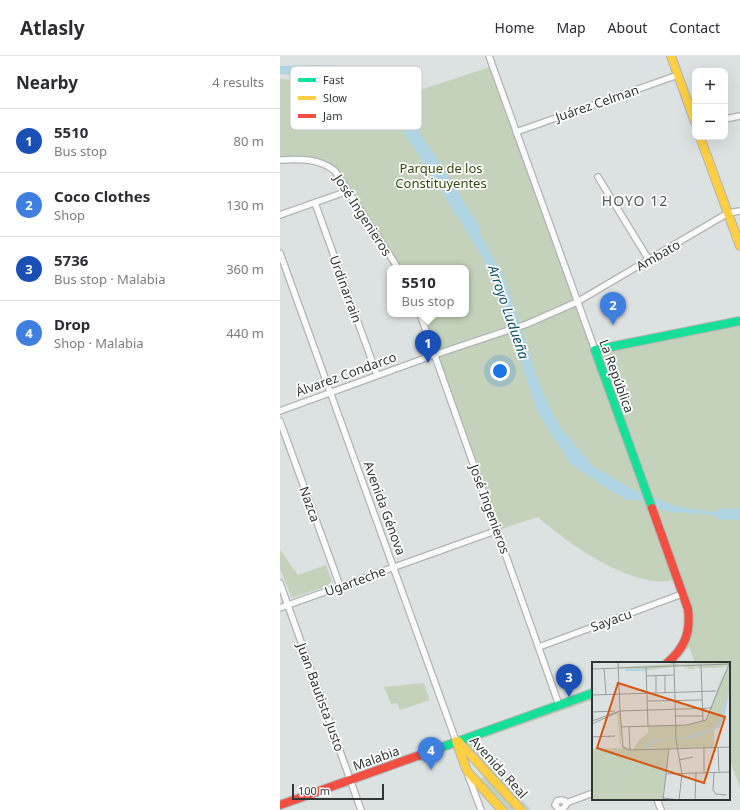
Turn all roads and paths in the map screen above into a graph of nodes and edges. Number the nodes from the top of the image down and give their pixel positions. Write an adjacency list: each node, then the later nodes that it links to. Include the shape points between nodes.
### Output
1 (489, 56): 7 (street, La República)
2 (671, 56): 3 (main road)
3 (678, 75): 4 (main road); 7 (street, Juárez Celman)
4 (692, 114)
5 (740, 116): 6 (street)
6 (728, 118)
7 (516, 132): 20 (street, La República)
8 (701, 140): 14 (main road)
9 (280, 160): 11 (street, José Ingenieros, via 311,159 326,164 335,171)
10 (598, 177): 18 (street)
11 (348, 191): 12 (street); 19 (street, José Ingenieros)
12 (315, 203): 15 (street); 25 (street, Urdinarrain)
13 (740, 211): 14 (street, Ambato)
14 (728, 213): 16 (main road); 18 (street, Ambato)
15 (280, 215)
16 (740, 246)
17 (280, 252): 26 (street, Avenida Génova)
18 (649, 260): 20 (street, Ambato)
19 (396, 265)
20 (577, 302): 23 (street, La República); 24 (street, Álvarez Condarco, via 527,324)
21 (421, 317): 24 (street, José Ingenieros)
22 (740, 321): 23 (main road)
23 (595, 350): 33 (main road, La República)
24 (434, 355): 25 (street, Álvarez Condarco); 29 (street, José Ingenieros)
25 (377, 375): 26 (street, Álvarez Condarco)
26 (330, 392): 27 (street, Álvarez Condarco); 30 (street, Avenida Génova)
27 (280, 411)
28 (280, 421): 32 (street, Nazca)
29 (498, 530): 30 (street, Ugarteche); 36 (street, José Ingenieros)
30 (394, 567): 32 (street, Ugarteche); 40 (street, Avenida Génova)
31 (280, 583): 34 (street, Juan Bautista Justo)
32 (340, 586): 34 (street, Ugarteche)
33 (682, 594): 36 (street, Sayacu); 37 (main road, La República, via 690,621 687,639 679,652)
34 (288, 605): 35 (street, Ugarteche); 43 (street, Juan Bautista Justo)
35 (280, 608)
36 (539, 647): 39 (street, José Ingenieros)
37 (668, 662)
38 (592, 693): 39 (main road, Malabia)
39 (559, 705): 40 (main road, Malabia)
40 (457, 741): 41 (main road, Avenida Real); 42 (main road, Avenida Génova); 43 (main road, Malabia)
41 (478, 762): 42 (main road); 51 (main road, Avenida Real)
42 (467, 771): 49 (street, Avenida Génova); 50 (main road, Avenida Real)
43 (350, 780): 47 (main road, Malabia); 48 (street, Juan Bautista Justo)
44 (592, 793): 46 (street)
45 (657, 800): 53 (street)
46 (566, 803): 52 (street, via 566,807); 52 (street, via 563,800 557,801 556,807)
47 (280, 805)
48 (361, 810)
49 (481, 810)
50 (502, 810)
51 (521, 810)
52 (561, 810)
53 (661, 810)

